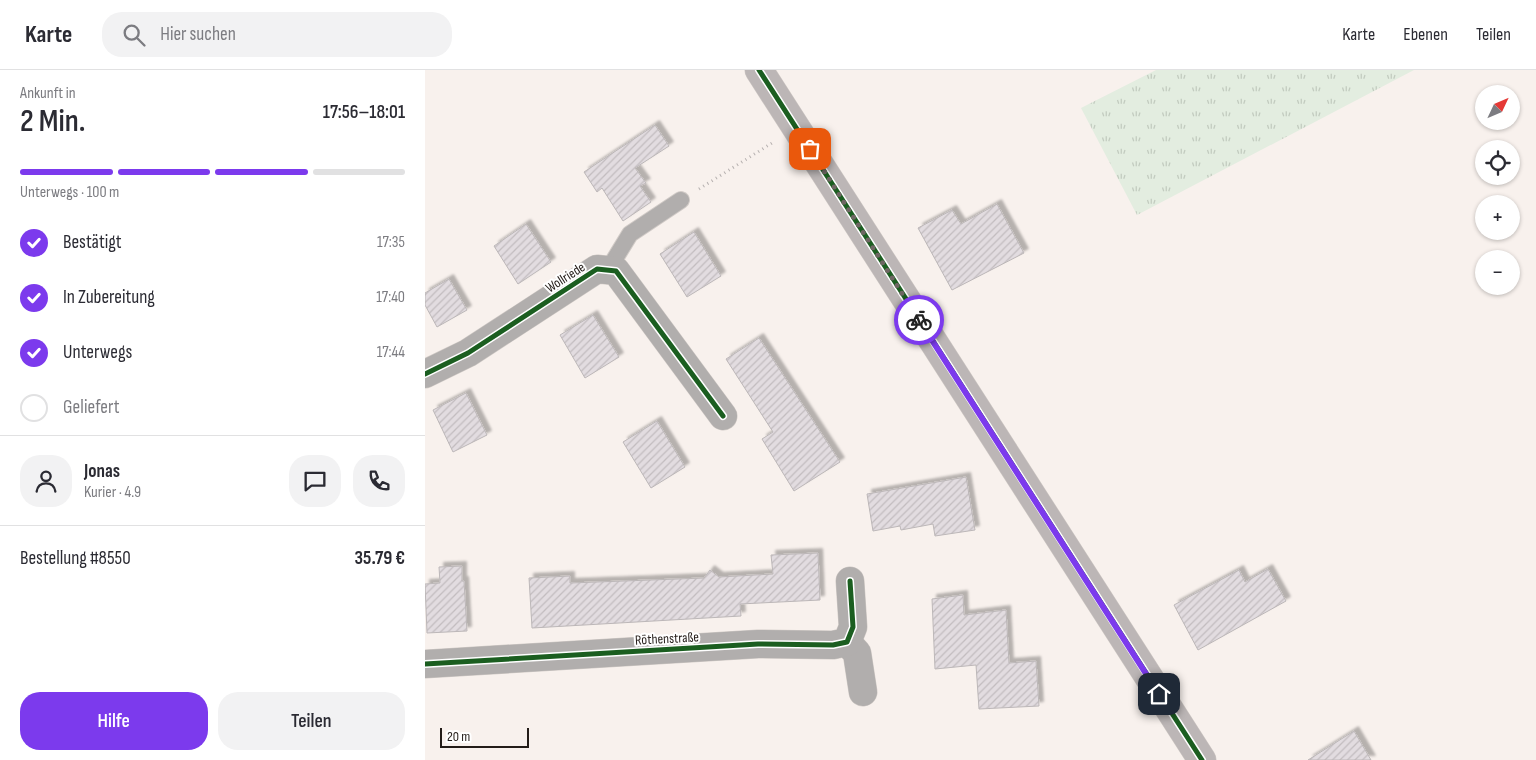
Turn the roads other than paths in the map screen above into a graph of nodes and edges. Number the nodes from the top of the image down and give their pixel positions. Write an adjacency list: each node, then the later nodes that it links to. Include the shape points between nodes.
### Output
1 (759, 70): 10 (main road)
2 (681, 200): 3 (lane, via 630,234)
3 (608, 270): 4 (street, Wollriede, via 597,269 468,353); 5 (street, Wollriede, via 616,272)
4 (425, 374)
5 (723, 416)
6 (850, 581): 7 (street, via 853,627)
7 (847, 642): 8 (street, Röthenstraße, via 833,645 758,644); 9 (street, via 857,653)
8 (425, 664)
9 (863, 692)
10 (1202, 760)

